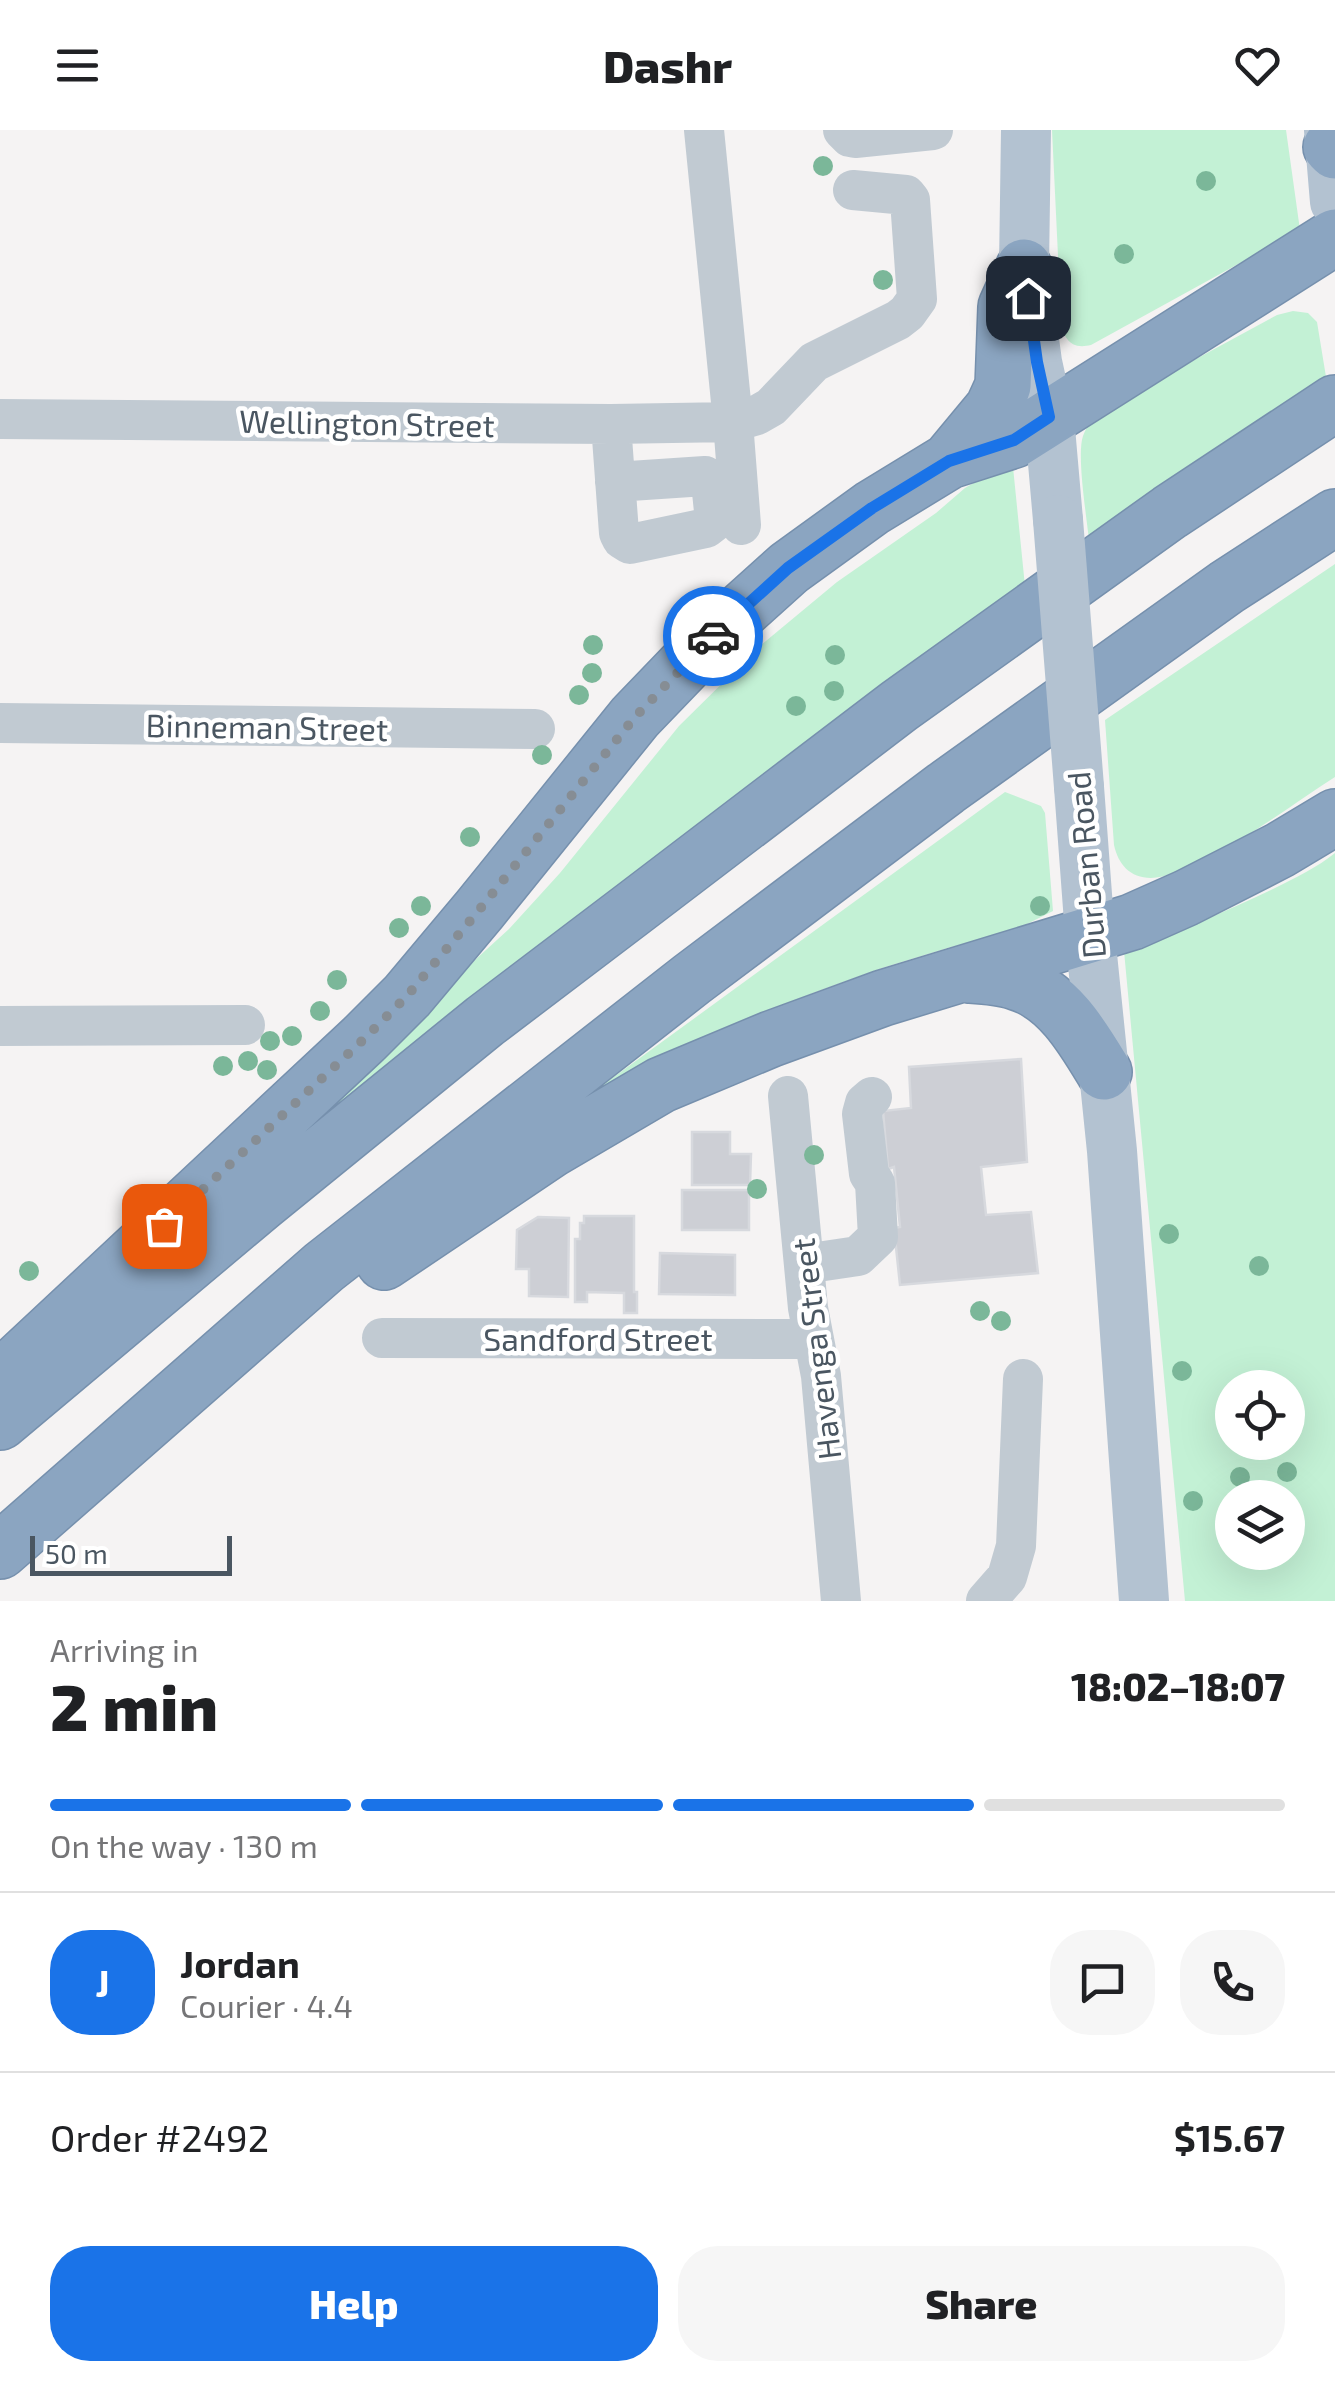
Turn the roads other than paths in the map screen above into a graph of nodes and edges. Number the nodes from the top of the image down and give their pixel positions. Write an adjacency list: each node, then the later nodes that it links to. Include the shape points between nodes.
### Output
1 (704, 130): 13 (street)
2 (843, 130): 3 (street, via 855,138)
3 (933, 130)
4 (1026, 130): 9 (main road, Durban Road)
5 (1331, 143): 7 (main road)
6 (853, 190): 13 (street, via 910,200 917,299 898,320 814,362 771,407)
7 (1335, 202)
8 (1335, 237): 11 (highway)
9 (1024, 267): 11 (main road, Durban Road); 15 (highway, via 1006,307 1004,386)
10 (1335, 403): 34 (highway, via 899,706 485,1021)
11 (1049, 417): 15 (highway, via 1014,440); 22 (main road, Durban Road, bridge)
12 (0, 418): 14 (street, Wellington Street)
13 (734, 422): 14 (street, Wellington Street); 18 (street)
14 (612, 424): 16 (street)
15 (949, 461): 32 (highway, via 788,568 710,639 635,717 407,996)
16 (615, 482)
17 (1335, 516): 35 (highway, via 946,788 692,979 324,1267)
18 (741, 525)
19 (0, 723): 20 (street, Binneman Street)
20 (535, 729)
21 (1335, 817): 22 (highway, via 1186,898)
22 (1090, 935): 23 (highway); 26 (main road, Durban Road)
23 (960, 974): 26 (highway, via 1018,982 1042,994); 36 (highway, via 771,1038 661,1084 552,1149 373,1270 101,1491)
24 (0, 1026): 25 (street)
25 (246, 1026)
26 (1104, 1072): 39 (main road, Durban Road)
27 (788, 1096): 29 (street, Havenga Street)
28 (872, 1098): 29 (street, via 862,1108 878,1237 858,1256)
29 (804, 1264): 31 (street, Havenga Street)
30 (382, 1338): 31 (street, Sandford Street)
31 (814, 1339): 37 (street, Havenga Street)
32 (0, 1379)
33 (1023, 1379): 38 (street, via 1016,1546 1008,1576)
34 (0, 1422)
35 (0, 1551)
36 (0, 1562)
37 (840, 1601)
38 (986, 1601)
39 (1144, 1601)

